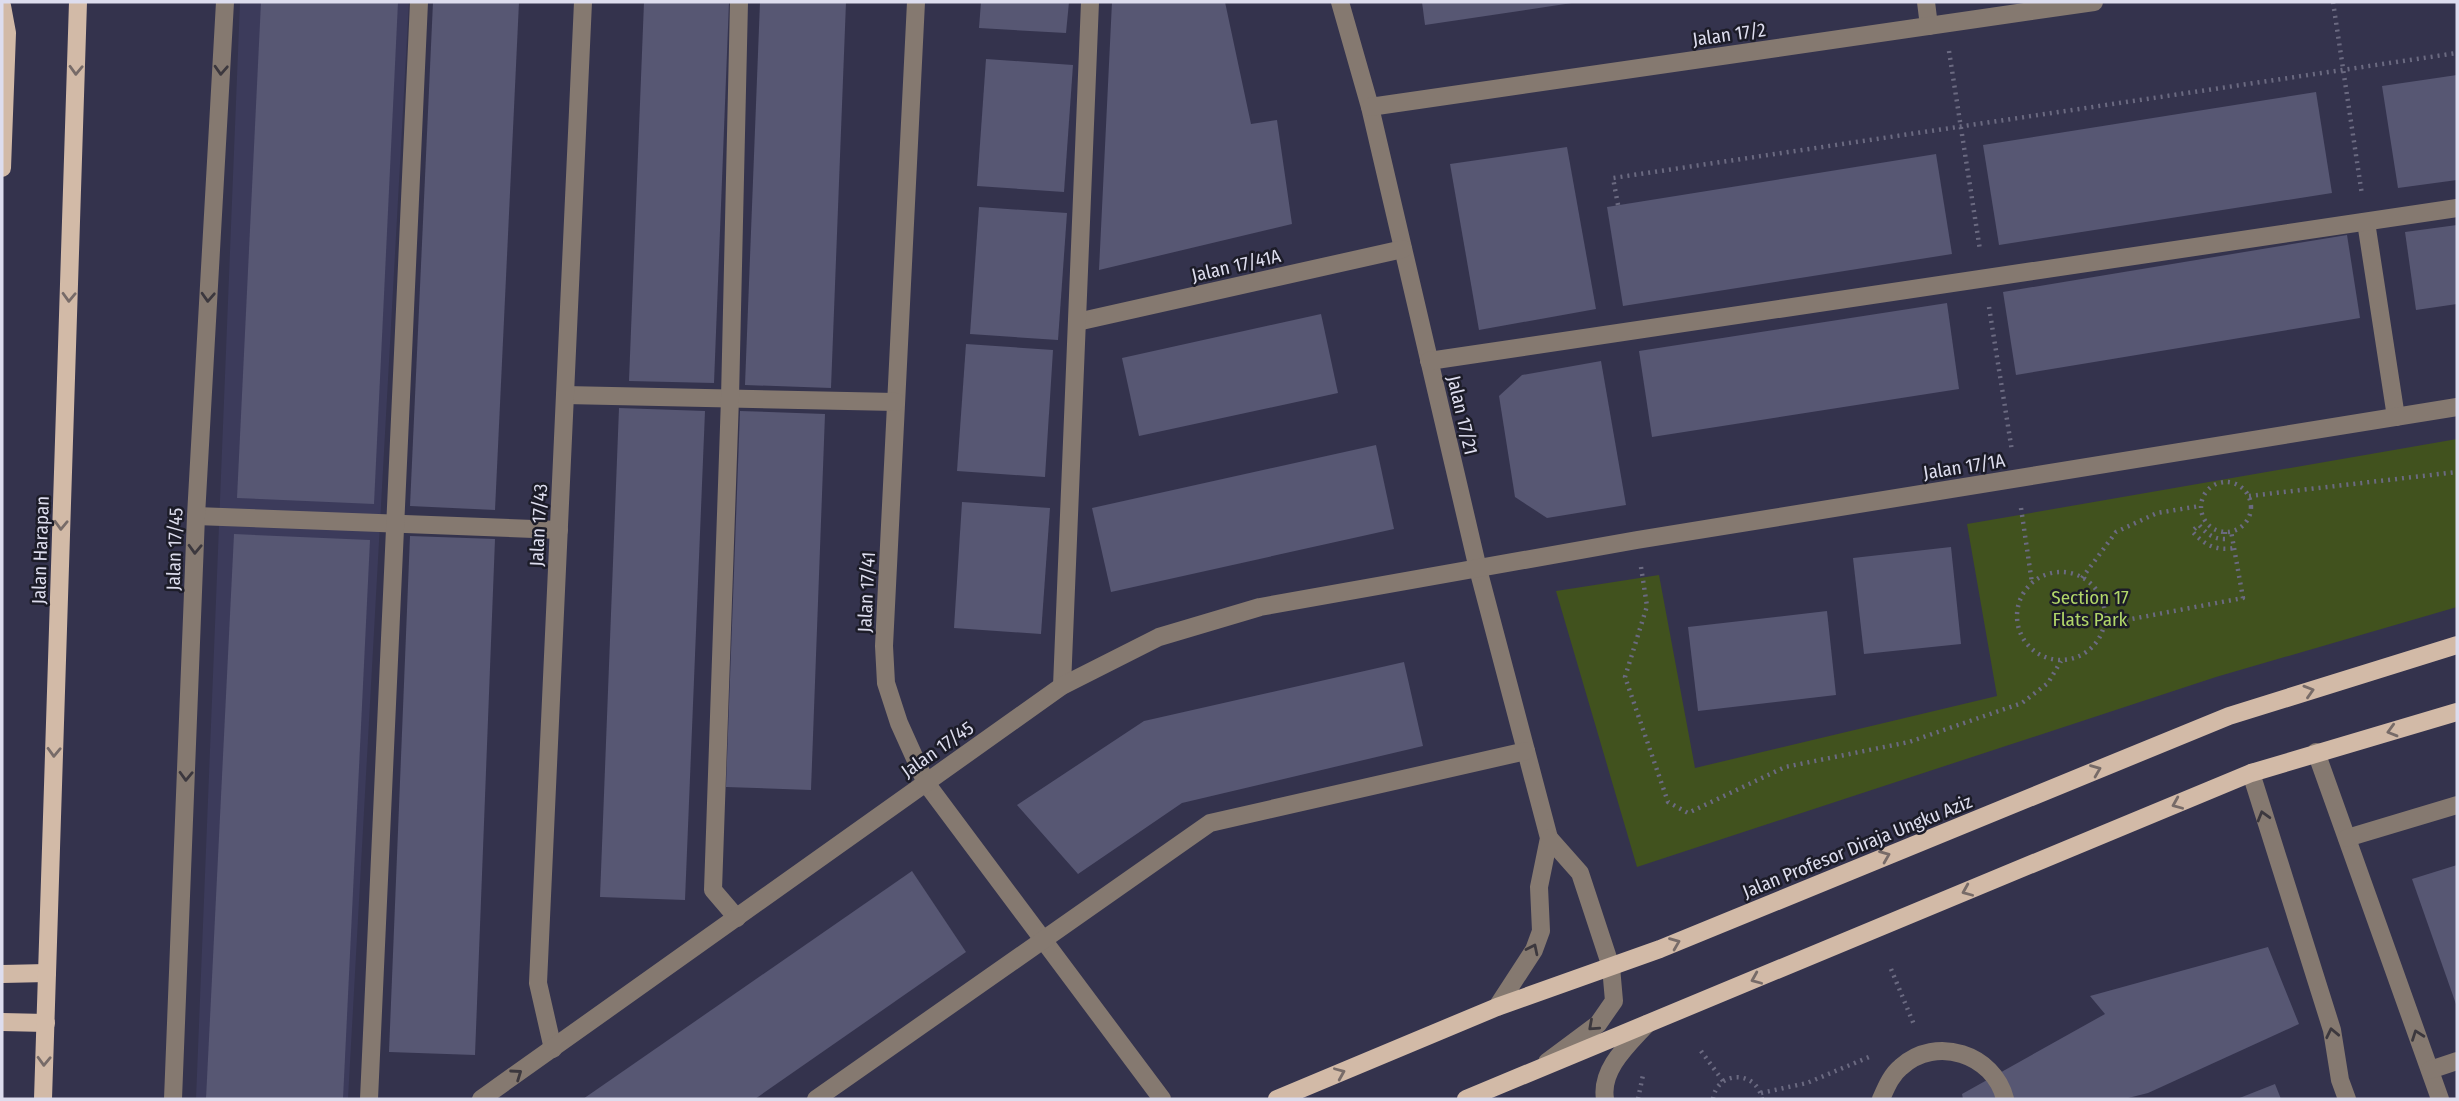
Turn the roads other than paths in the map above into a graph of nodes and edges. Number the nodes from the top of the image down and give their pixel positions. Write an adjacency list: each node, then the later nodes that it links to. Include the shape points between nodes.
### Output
1 (78, 2): 44 (main road, Jalan Harapan, one-way to 44)
2 (225, 2): 26 (street, Jalan 17/45, one-way to 26)
3 (419, 2): 27 (street)
4 (583, 2): 21 (street, Jalan 17/43)
5 (738, 2): 22 (street)
6 (916, 2): 23 (street, Jalan 17/41)
7 (1090, 2): 19 (street)
8 (1340, 2): 14 (street, Jalan 17/21)
9 (1926, 2): 12 (street)
10 (2094, 2): 12 (street, Jalan 17/2)
11 (2, 6): 13 (main road)
12 (1937, 24): 14 (street, Jalan 17/2)
13 (4, 33): 15 (main road)
14 (1370, 107): 18 (street, Jalan 17/21)
15 (2, 167)
16 (2457, 208): 17 (street)
17 (2366, 222): 20 (street); 25 (street)
18 (1403, 249): 19 (street, Jalan 17/41A); 20 (street, Jalan 17/21)
19 (1077, 322): 31 (street)
20 (1429, 361): 29 (street, Jalan 17/21)
21 (565, 395): 22 (street); 28 (street, Jalan 17/43)
22 (730, 398): 23 (street); 40 (street, via 713,890)
23 (896, 402): 36 (street, Jalan 17/41, via 886,683)
24 (2457, 407): 25 (street, Jalan 17/1A)
25 (2396, 417): 29 (street, Jalan 17/1A)
26 (196, 516): 27 (street); 54 (street, Jalan 17/45, one-way to 54)
27 (395, 524): 28 (street); 55 (street)
28 (559, 530): 49 (street, Jalan 17/43, via 538,983)
29 (1478, 569): 31 (street, Jalan 17/45, via 1260,607 1159,637); 33 (street, Jalan 17/21)
30 (2457, 645): 42 (main road, Jalan Profesor Diraja Ungku Aziz, one-way to 30, via 2229,716)
31 (1062, 686): 36 (street, Jalan 17/45)
32 (2457, 712): 34 (main road, one-way to 34)
33 (1526, 751): 38 (street, Jalan 17/21); 41 (street, via 1210,823)
34 (2316, 752): 35 (main road); 39 (street)
35 (2251, 773): 48 (main road, one-way to 48); 64 (street, one-way to 35, via 2332,1030)
36 (926, 783): 40 (street, Jalan 17/45); 41 (street, Jalan 17/41)
37 (2457, 805): 39 (street)
38 (1549, 838): 42 (street, Jalan 17/21, via 1580,873); 45 (street, Jalan 17/21, one-way to 38, via 1541,931 1539,887)
39 (2347, 838): 52 (street, one-way to 39)
40 (737, 918): 49 (street, Jalan 17/45)
41 (1044, 941): 57 (street); 58 (street, Jalan 17/41)
42 (1611, 967): 45 (main road, Jalan Profesor Diraja Ungku Aziz); 51 (street, Jalan 17/21, one-way to 51, via 1615,1001 1598,1024)
43 (2, 974): 44 (main road)
44 (47, 974): 47 (main road, Jalan Harapan)
45 (1497, 1007): 59 (main road, Jalan Profesor Diraja Ungku Aziz, one-way to 45)
46 (2, 1022): 47 (main road)
47 (46, 1023): 53 (main road, Jalan Harapan, one-way to 53)
48 (1647, 1024): 51 (main road); 61 (street, via 1615,1060)
49 (553, 1049): 56 (street, Jalan 17/45, one-way to 49)
50 (2457, 1061): 52 (street)
51 (1536, 1070): 60 (main road)
52 (2430, 1070): 65 (street)
53 (43, 1099)
54 (173, 1099)
55 (369, 1099)
56 (481, 1099)
57 (816, 1099)
58 (1162, 1099)
59 (1277, 1099)
60 (1466, 1099)
61 (1605, 1099)
62 (1881, 1099): 63 (street, via 1901,1067 1937,1051 1959,1052 1979,1061 1995,1076)
63 (2005, 1099)
64 (2347, 1099)
65 (2440, 1099)

